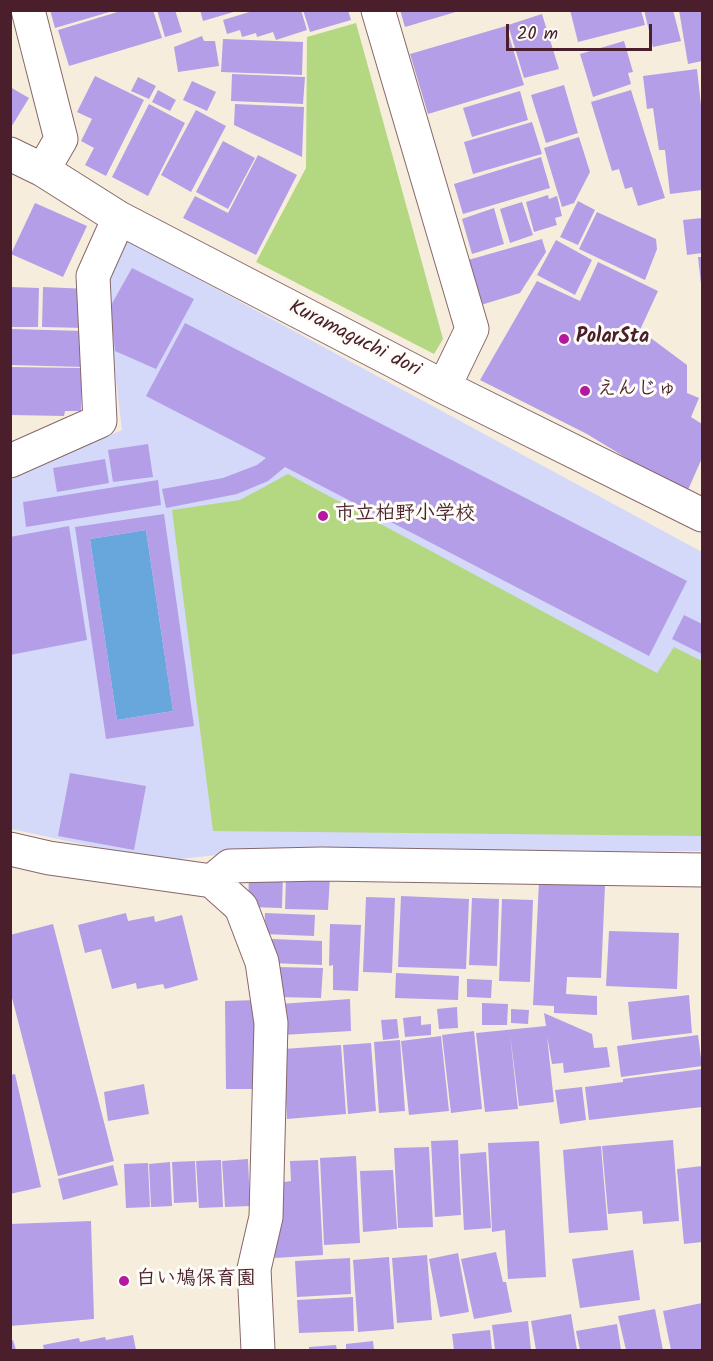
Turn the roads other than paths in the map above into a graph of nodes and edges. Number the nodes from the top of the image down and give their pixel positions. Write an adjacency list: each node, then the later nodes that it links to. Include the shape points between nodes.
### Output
1 (28, 10): 4 (street, via 60,139)
2 (378, 10): 6 (street, via 472,329)
3 (10, 154): 4 (street, Kuramaguchi dori)
4 (43, 170): 5 (street, Kuramaguchi dori)
5 (119, 218): 6 (street, Kuramaguchi dori); 7 (street, via 93,276 100,421)
6 (444, 387): 8 (street, Kuramaguchi dori)
7 (10, 461)
8 (702, 515)
9 (10, 849): 11 (street)
10 (702, 870): 11 (street, via 230,866)
11 (212, 881): 12 (street, via 241,907 262,962 271,1023 266,1217 254,1269)
12 (258, 1350)

